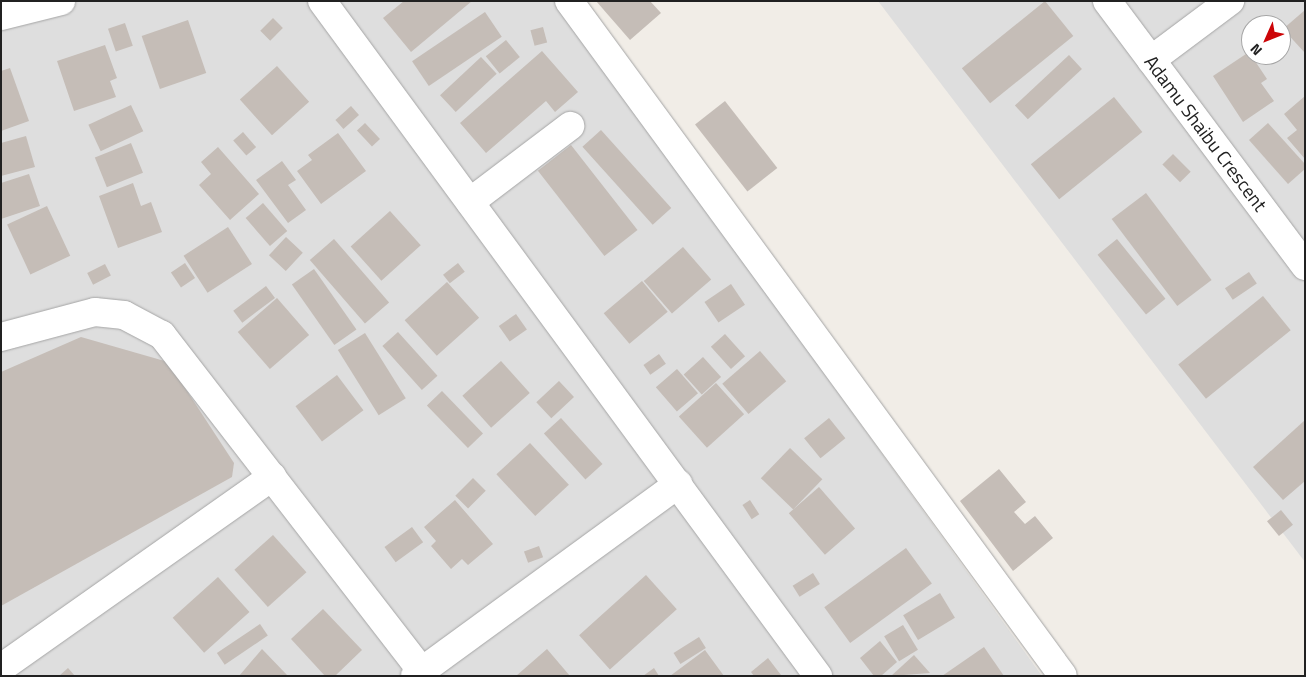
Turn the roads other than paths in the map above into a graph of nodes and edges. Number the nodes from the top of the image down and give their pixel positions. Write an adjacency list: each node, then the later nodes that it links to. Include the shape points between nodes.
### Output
1 (61, 1): 6 (street)
2 (322, 1): 9 (street)
3 (569, 1): 17 (street)
4 (1107, 1): 7 (street, Adamu Shaibu Crescent)
5 (1230, 1): 7 (street)
6 (1, 16)
7 (1151, 60): 10 (street, Adamu Shaibu Crescent)
8 (570, 126): 9 (street)
9 (470, 202): 13 (street)
10 (1302, 257)
11 (1, 337): 12 (street, via 95,312 124,314 141,322 162,335 177,352)
12 (272, 477): 14 (street); 15 (street)
13 (678, 484): 15 (street); 16 (street)
14 (1, 668)
15 (418, 673)
16 (818, 676)
17 (1062, 676)

